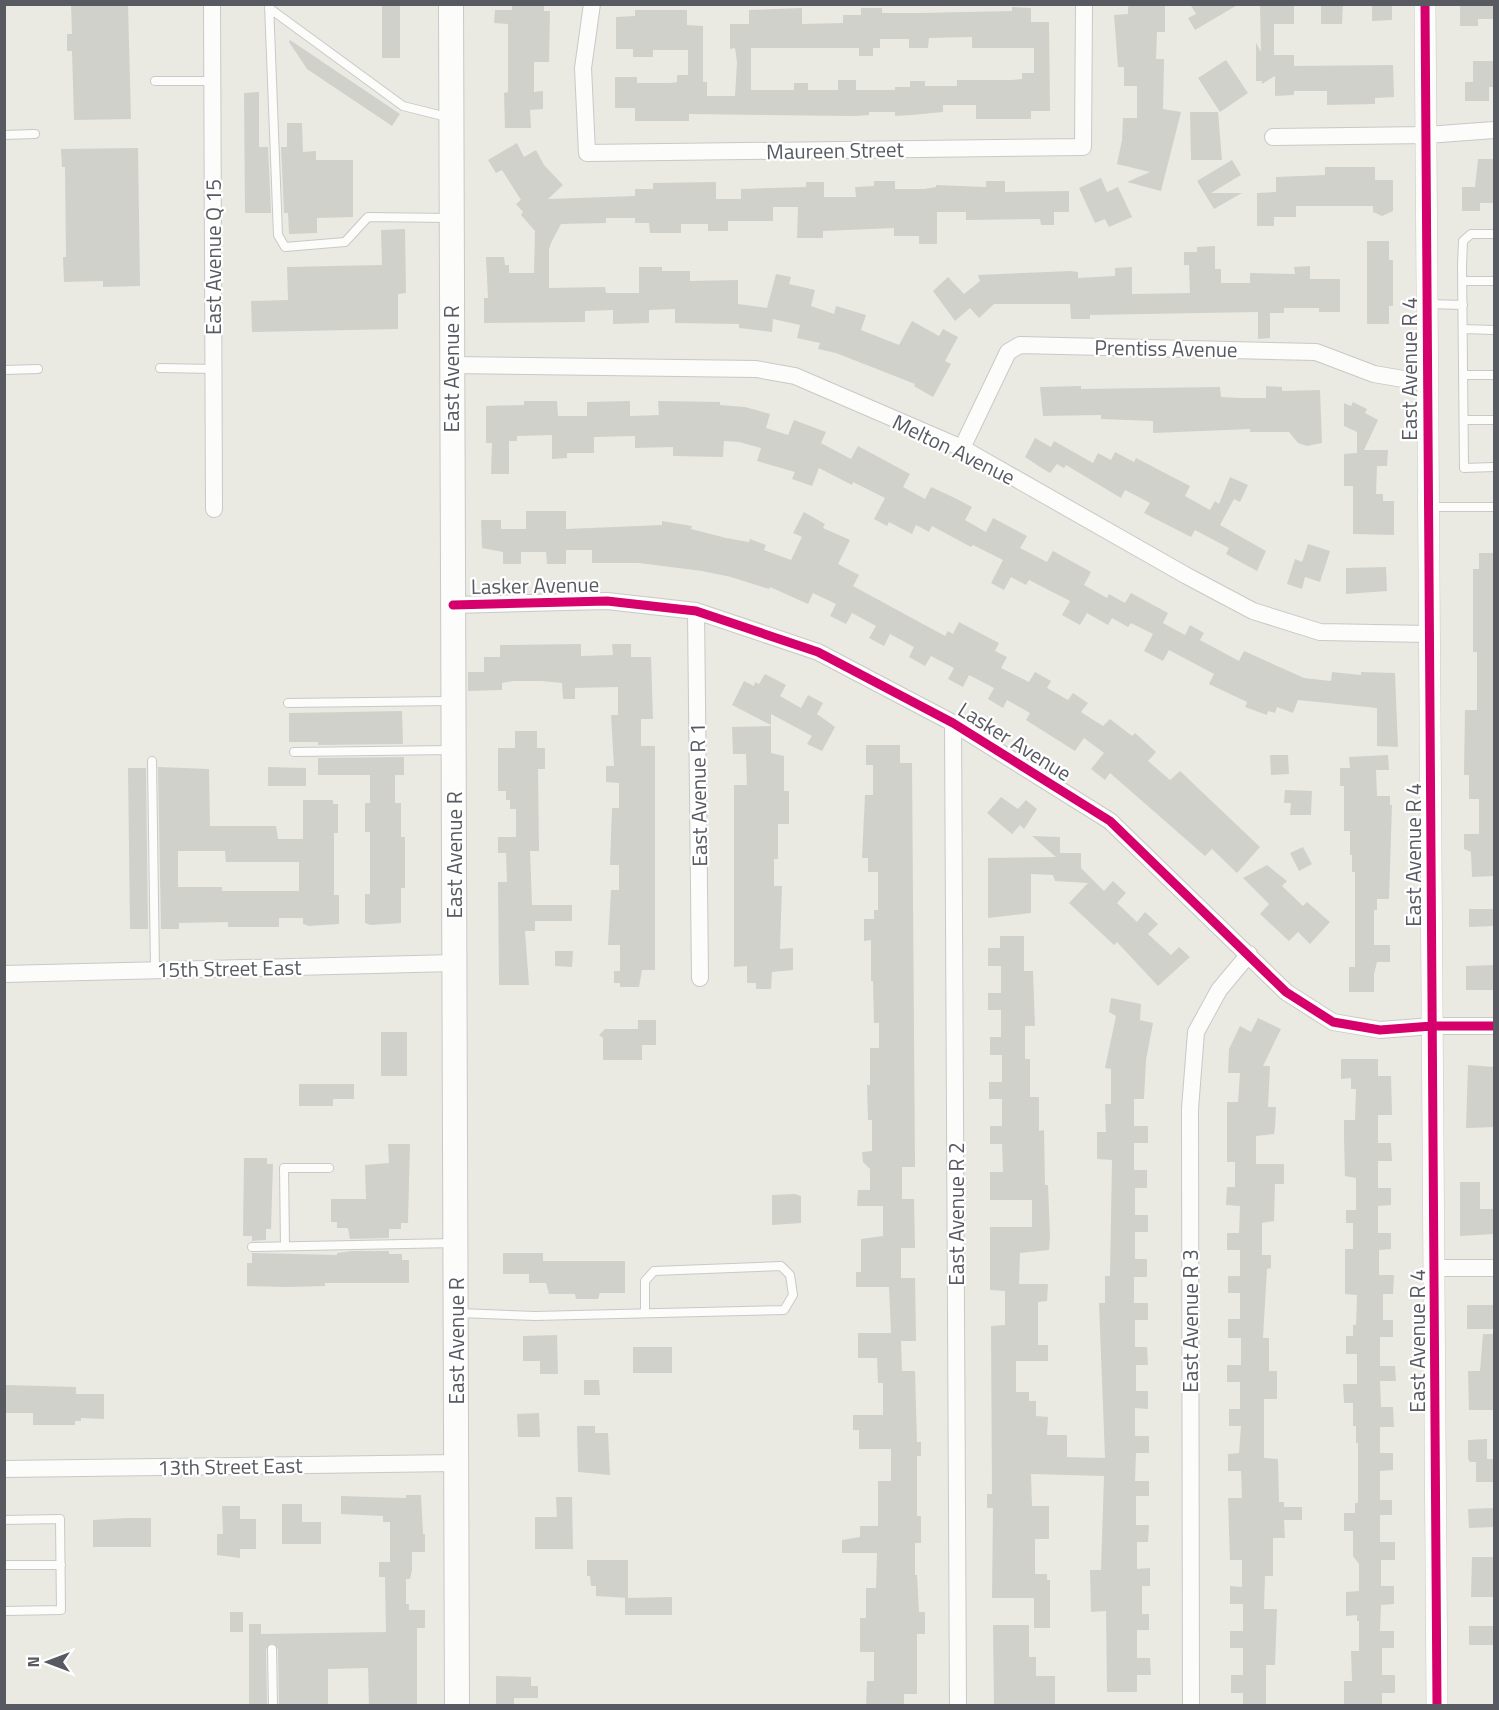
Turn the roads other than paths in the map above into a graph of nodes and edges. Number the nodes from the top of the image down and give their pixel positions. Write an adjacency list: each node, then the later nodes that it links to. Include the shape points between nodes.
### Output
1 (212, 4): 8 (street, East Avenue Q 15)
2 (451, 4): 9 (main road, East Avenue R)
3 (592, 4): 4 (street, Maureen Street, via 583,68 587,153 1083,147)
4 (1084, 4)
5 (1425, 4): 13 (street, East Avenue R 4)
6 (269, 6): 9 (lane, via 403,106); 15 (lane, via 278,236 285,247 345,242 368,217)
7 (155, 81): 8 (lane)
8 (213, 81): 27 (street, East Avenue Q 15)
9 (451, 118): 15 (main road, East Avenue R)
10 (1494, 130): 13 (street)
11 (35, 134): 12 (lane)
12 (4, 135)
13 (1427, 135): 14 (street); 19 (street, East Avenue R 4)
14 (1273, 137)
15 (451, 218): 23 (main road, East Avenue R)
16 (1494, 234): 17 (lane, via 1472,234 1463,241)
17 (1462, 281): 18 (lane); 20 (lane)
18 (1494, 281)
19 (1427, 304): 20 (lane); 30 (street, East Avenue R 4)
20 (1462, 305): 21 (lane)
21 (1463, 330): 22 (lane); 28 (lane)
22 (1494, 330)
23 (451, 365): 33 (street, Melton Avenue, via 756,369 795,376); 38 (main road, East Avenue R)
24 (160, 368): 27 (lane)
25 (4, 369): 26 (lane)
26 (38, 369)
27 (214, 369): 37 (street, East Avenue Q 15)
28 (1463, 375): 29 (lane); 31 (lane)
29 (1494, 375)
30 (1427, 383): 33 (street, Prentiss Avenue, via 1374,374 1316,351 1020,345 1008,352); 35 (street, East Avenue R 4)
31 (1464, 420): 32 (lane); 34 (lane, via 1464,468)
32 (1494, 420)
33 (962, 448): 40 (street, Melton Avenue, via 1253,611 1320,632)
34 (1494, 467)
35 (1428, 507): 36 (lane); 40 (street, East Avenue R 4)
36 (1494, 507)
37 (214, 509)
38 (453, 605): 39 (street, Lasker Avenue, via 607,601); 41 (main road, East Avenue R)
39 (696, 611): 43 (street, Lasker Avenue, via 818,652); 51 (street, East Avenue R 1)
40 (1429, 634): 52 (street, East Avenue R 4)
41 (454, 700): 42 (lane); 44 (main road, East Avenue R)
42 (288, 703)
43 (953, 723): 47 (street, Lasker Avenue, via 1110,821); 71 (street, East Avenue R 2)
44 (454, 750): 45 (lane); 48 (main road, East Avenue R)
45 (294, 752)
46 (152, 761): 49 (lane)
47 (1249, 954): 52 (street, Lasker Avenue, via 1286,992 1333,1022 1380,1030); 72 (street, East Avenue R 3, via 1219,990 1196,1032 1190,1109)
48 (454, 963): 49 (street, 15th Street East); 55 (main road, East Avenue R)
49 (154, 970): 50 (street, 15th Street East)
50 (4, 974)
51 (700, 978)
52 (1432, 1026): 53 (street, Lasker Avenue); 58 (street, East Avenue R 4)
53 (1494, 1026)
54 (329, 1168): 56 (lane, via 284,1168)
55 (455, 1243): 56 (lane); 60 (main road, East Avenue R)
56 (285, 1246): 57 (lane)
57 (252, 1247)
58 (1434, 1268): 59 (street); 73 (street, East Avenue R 4)
59 (1494, 1268)
60 (456, 1313): 61 (lane); 62 (main road, East Avenue R)
61 (645, 1313): 61 (lane, via 784,1310 793,1295 790,1275 781,1266 654,1271 645,1281)
62 (456, 1463): 63 (street, 13th Street East); 70 (main road, East Avenue R)
63 (4, 1469)
64 (4, 1520): 66 (lane, via 60,1519)
65 (4, 1565): 66 (lane)
66 (61, 1565): 67 (lane, via 61,1610)
67 (4, 1611)
68 (272, 1649): 69 (lane)
69 (273, 1706)
70 (458, 1706)
71 (958, 1706)
72 (1191, 1706)
73 (1437, 1706)

